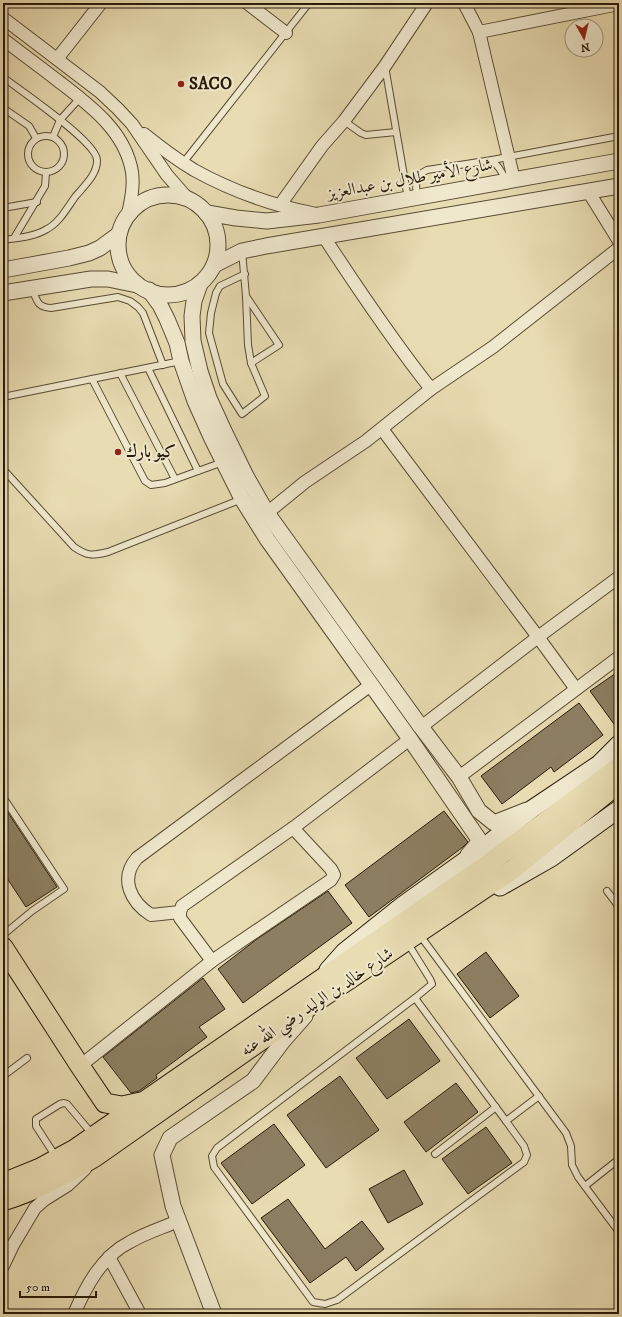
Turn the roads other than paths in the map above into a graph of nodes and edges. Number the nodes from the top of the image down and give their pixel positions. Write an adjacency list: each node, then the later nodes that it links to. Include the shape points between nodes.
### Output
1 (101, 3): 11 (street)
2 (247, 3): 9 (street)
3 (309, 3): 9 (lane)
4 (427, 3): 12 (street)
5 (464, 3): 8 (street)
6 (619, 4): 8 (street)
7 (4, 21): 11 (street)
8 (479, 32): 23 (street)
9 (286, 34): 26 (lane)
10 (3, 39): 14 (street)
11 (56, 59): 18 (street, via 100,92)
12 (385, 66): 17 (street); 19 (lane)
13 (3, 77): 16 (lane)
14 (80, 98): 16 (lane); 37 (street, via 106,121 126,152 132,172 133,189)
15 (3, 108): 22 (lane, via 29,126)
16 (60, 120): 21 (lane); 41 (lane, via 95,152 98,160 95,171 58,220 48,229 34,235)
17 (344, 121): 19 (lane, via 361,134); 34 (street, via 322,146)
18 (132, 124): 26 (street, via 166,152); 31 (street, via 167,175)
19 (396, 132): 32 (lane)
20 (619, 136): 23 (lane)
21 (53, 137): 22 (lane); 27 (lane, via 62,146 64,158 58,168)
22 (36, 138): 27 (lane, via 28,148 28,160 35,169)
23 (508, 157): 24 (lane); 28 (street)
24 (492, 160): 28 (lane); 32 (lane, via 427,170 416,179)
25 (619, 161): 28 (street, شارع الأمير طلال بن عبدالعزيز)
26 (183, 162): 34 (street, via 252,196)
27 (46, 173): 33 (lane, via 46,186)
28 (510, 181): 32 (street, شارع الأمير طلال بن عبدالعزيز)
29 (619, 186): 30 (street)
30 (588, 191): 40 (street); 43 (street)
31 (188, 198): 36 (street); 37 (street, via 155,196 136,206)
32 (412, 198): 38 (street, شارع الأمير طلال بن عبدالعزيز)
33 (37, 202): 35 (lane); 41 (lane)
34 (280, 205): 38 (street)
35 (3, 208)
36 (207, 213): 38 (street, شارع الأمير طلال بن عبدالعزيز, via 267,220); 46 (street, via 217,238)
37 (128, 214): 39 (street)
38 (319, 215)
39 (119, 234): 47 (street, via 89,253); 50 (street, via 119,257 129,277)
40 (324, 237): 45 (street); 60 (street, via 362,295)
41 (14, 238): 42 (lane)
42 (3, 240)
43 (619, 241)
44 (619, 248): 60 (street, via 493,347)
45 (242, 251): 46 (street); 48 (lane)
46 (214, 265): 49 (street)
47 (3, 270)
48 (245, 274): 53 (lane); 55 (lane, via 220,286 211,313 209,333 223,384 242,414 265,396)
49 (200, 284): 50 (street, via 180,293 169,294); 68 (street, via 192,316 193,341 200,371 225,433)
50 (143, 287): 51 (street, via 108,279 91,279); 54 (street, via 160,304 177,343)
51 (32, 288): 52 (street); 56 (lane, via 38,304 43,307 51,308 118,297 130,301 143,313)
52 (3, 293)
53 (246, 296): 55 (lane, via 246,325); 55 (lane, via 279,345)
54 (181, 361): 56 (lane); 63 (street, via 195,401)
55 (251, 363)
56 (163, 365): 57 (lane)
57 (148, 368): 58 (lane); 65 (lane)
58 (120, 373): 59 (lane); 66 (lane)
59 (92, 379): 61 (lane); 66 (lane, via 145,481 151,485 158,485)
60 (431, 389): 62 (street)
61 (3, 397)
62 (382, 429): 68 (street, via 305,482); 70 (street)
63 (223, 462): 65 (lane); 67 (street)
64 (3, 469): 67 (lane, via 83,554 108,552)
65 (198, 471): 66 (lane)
66 (175, 479)
67 (242, 499): 72 (street)
68 (268, 513): 74 (street)
69 (619, 577): 70 (street)
70 (538, 636): 73 (street); 74 (street)
71 (619, 657): 73 (street)
72 (372, 684): 75 (street); 87 (street, via 137,858 132,864 128,879 133,898 151,915)
73 (576, 689): 78 (street)
74 (421, 727): 78 (street)
75 (410, 739): 83 (street); 84 (street, via 480,841)
76 (619, 744): 81 (main road, via 599,764)
77 (619, 767): 92 (main road, شارع خالد بن الوليد رضي الله عنه, via 491,862)
78 (459, 777): 81 (street, via 479,811 494,823)
79 (619, 783): 89 (main road, شارع خالد بن الوليد رضي الله عنه, via 512,870)
80 (3, 797): 88 (lane, via 64,889)
81 (532, 809): 84 (main road)
82 (619, 809): 89 (main road, via 551,858)
83 (294, 828): 87 (street, via 182,906); 91 (street, via 331,869 334,876)
84 (462, 863): 92 (main road, via 344,952)
85 (607, 891): 86 (lane)
86 (619, 907)
87 (180, 912): 91 (street, via 180,918)
88 (3, 935)
89 (416, 935): 93 (lane, via 432,984); 94 (main road, شارع خالد بن الوليد رضي الله عنه); 98 (lane)
90 (3, 947): 96 (main road)
91 (212, 961): 96 (street)
92 (322, 978): 99 (main road, شارع خالد بن الوليد رضي الله عنه)
93 (415, 998): 100 (lane); 101 (lane, via 218,1148 212,1156 214,1167 312,1302 326,1304 337,1300 524,1162 527,1155 524,1146)
94 (320, 999): 104 (main road, شارع خالد بن الوليد رضي الله عنه); 110 (street, via 252,1082 170,1138 162,1154)
95 (27, 1058): 97 (lane)
96 (80, 1066): 99 (main road, via 105,1102 122,1106)
97 (3, 1076)
98 (539, 1096): 101 (lane); 108 (lane, via 566,1132 571,1146 572,1165)
99 (142, 1102): 102 (main road, شارع خالد بن الوليد رضي الله عنه)
100 (496, 1107): 101 (lane); 103 (lane)
101 (506, 1121)
102 (94, 1136): 105 (main road, شارع خالد بن الوليد رضي الله عنه); 105 (lane, via 67,1104 60,1104 35,1122)
103 (435, 1154)
104 (93, 1158): 109 (main road, شارع خالد بن الوليد رضي الله عنه, via 60,1178); 113 (street, via 83,1173 35,1208)
105 (57, 1159): 107 (main road, شارع خالد بن الوليد رضي الله عنه)
106 (619, 1159): 108 (lane)
107 (3, 1182)
108 (585, 1186): 111 (lane)
109 (3, 1201)
110 (178, 1221): 112 (street, via 129,1242); 117 (street)
111 (619, 1232)
112 (109, 1257): 115 (street, via 83,1293); 116 (street)
113 (3, 1265)
114 (619, 1312): 118 (lane)
115 (74, 1314)
116 (140, 1314)
117 (214, 1314)
118 (616, 1314)

